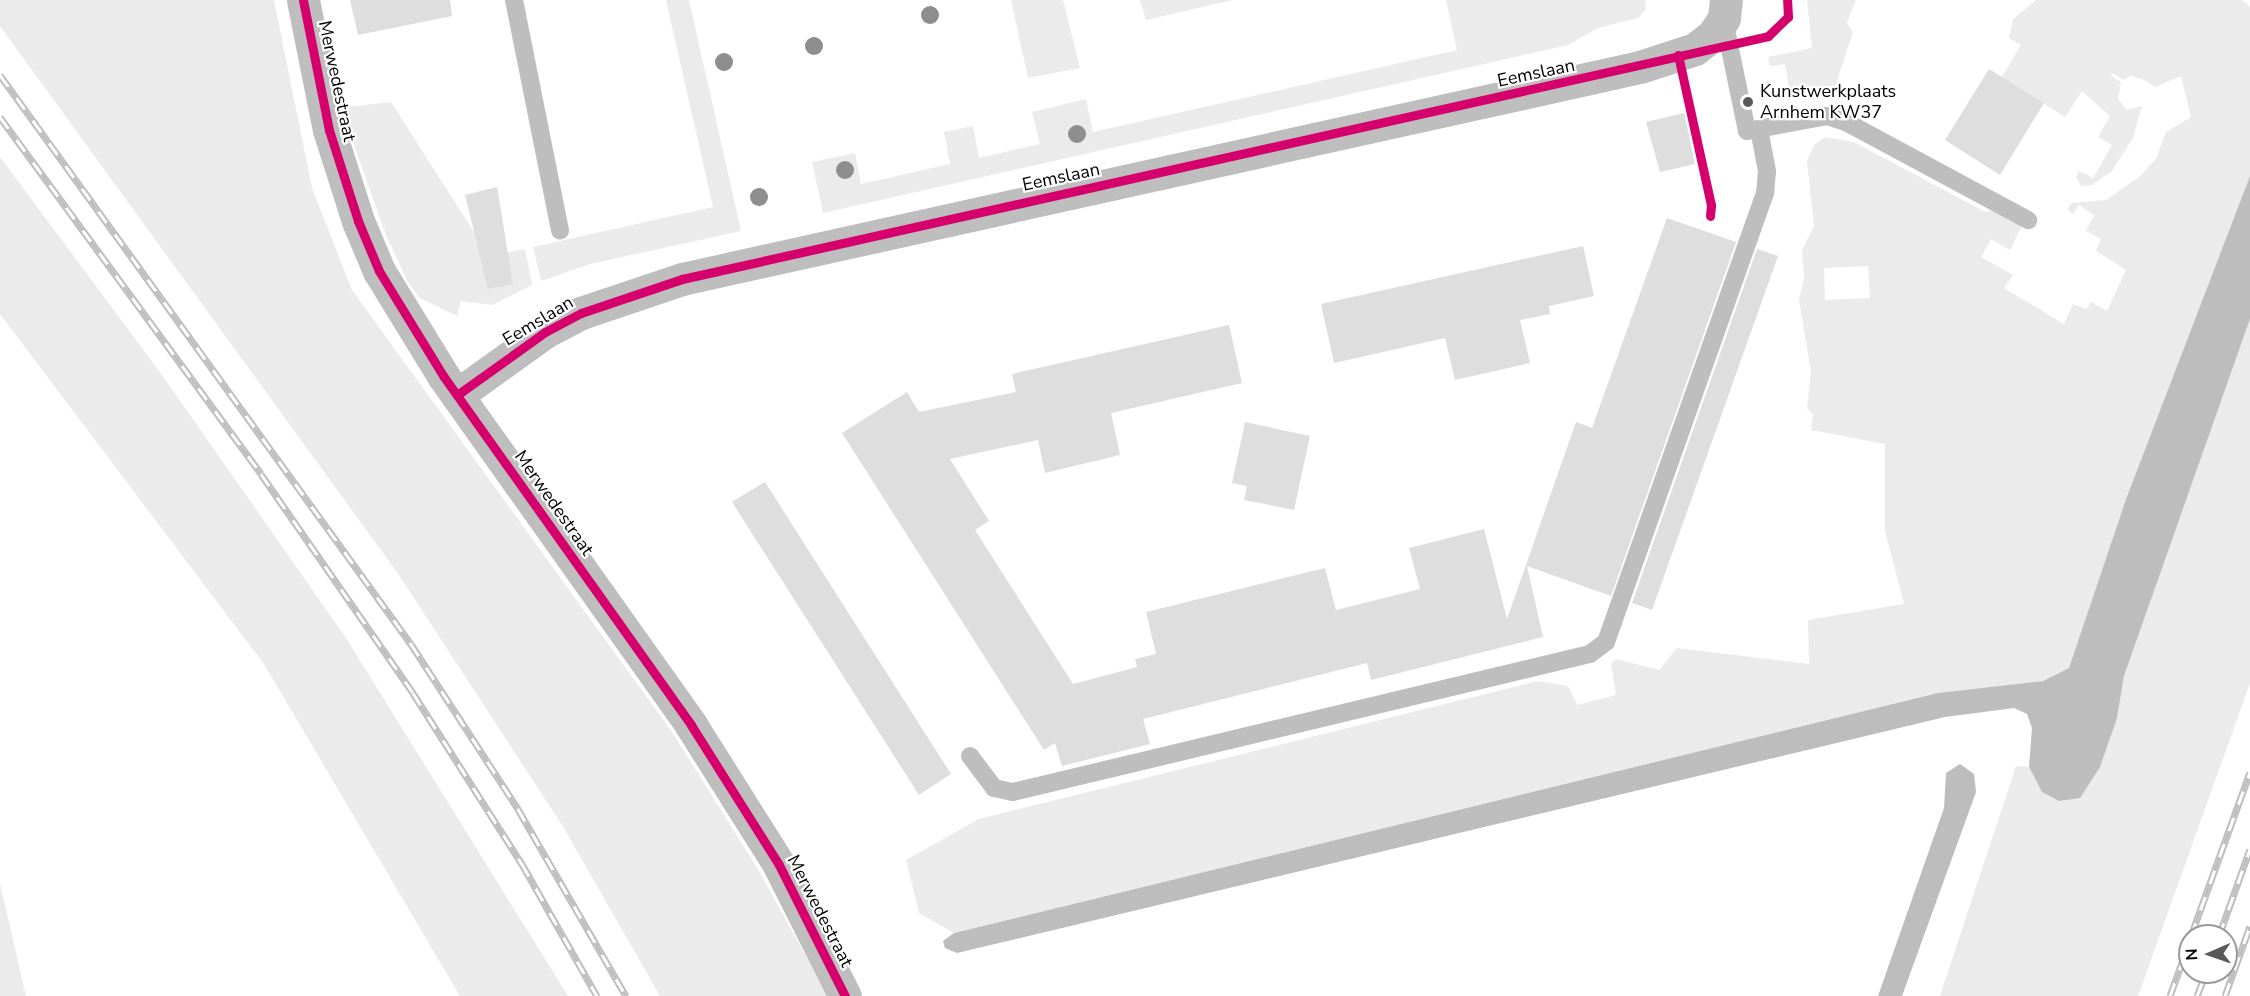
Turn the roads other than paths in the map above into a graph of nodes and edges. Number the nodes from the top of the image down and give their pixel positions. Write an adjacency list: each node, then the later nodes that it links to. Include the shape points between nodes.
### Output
1 (303, 0): 7 (street, Merwedestraat, via 329,130 358,221 402,310)
2 (514, 0): 6 (lane)
3 (1725, 9): 4 (lane, via 1747,131); 7 (street, Eemslaan, via 1713,35 1695,49 1629,69 682,279 581,313 545,332)
4 (1759, 129): 5 (lane, via 1827,116 1846,122); 8 (lane, via 1767,171 1765,194 1606,642 1590,654 1013,792 994,788)
5 (2028, 220)
6 (560, 230)
7 (458, 395): 9 (street, Merwedestraat, via 691,725 779,865)
8 (970, 756)
9 (845, 996)

